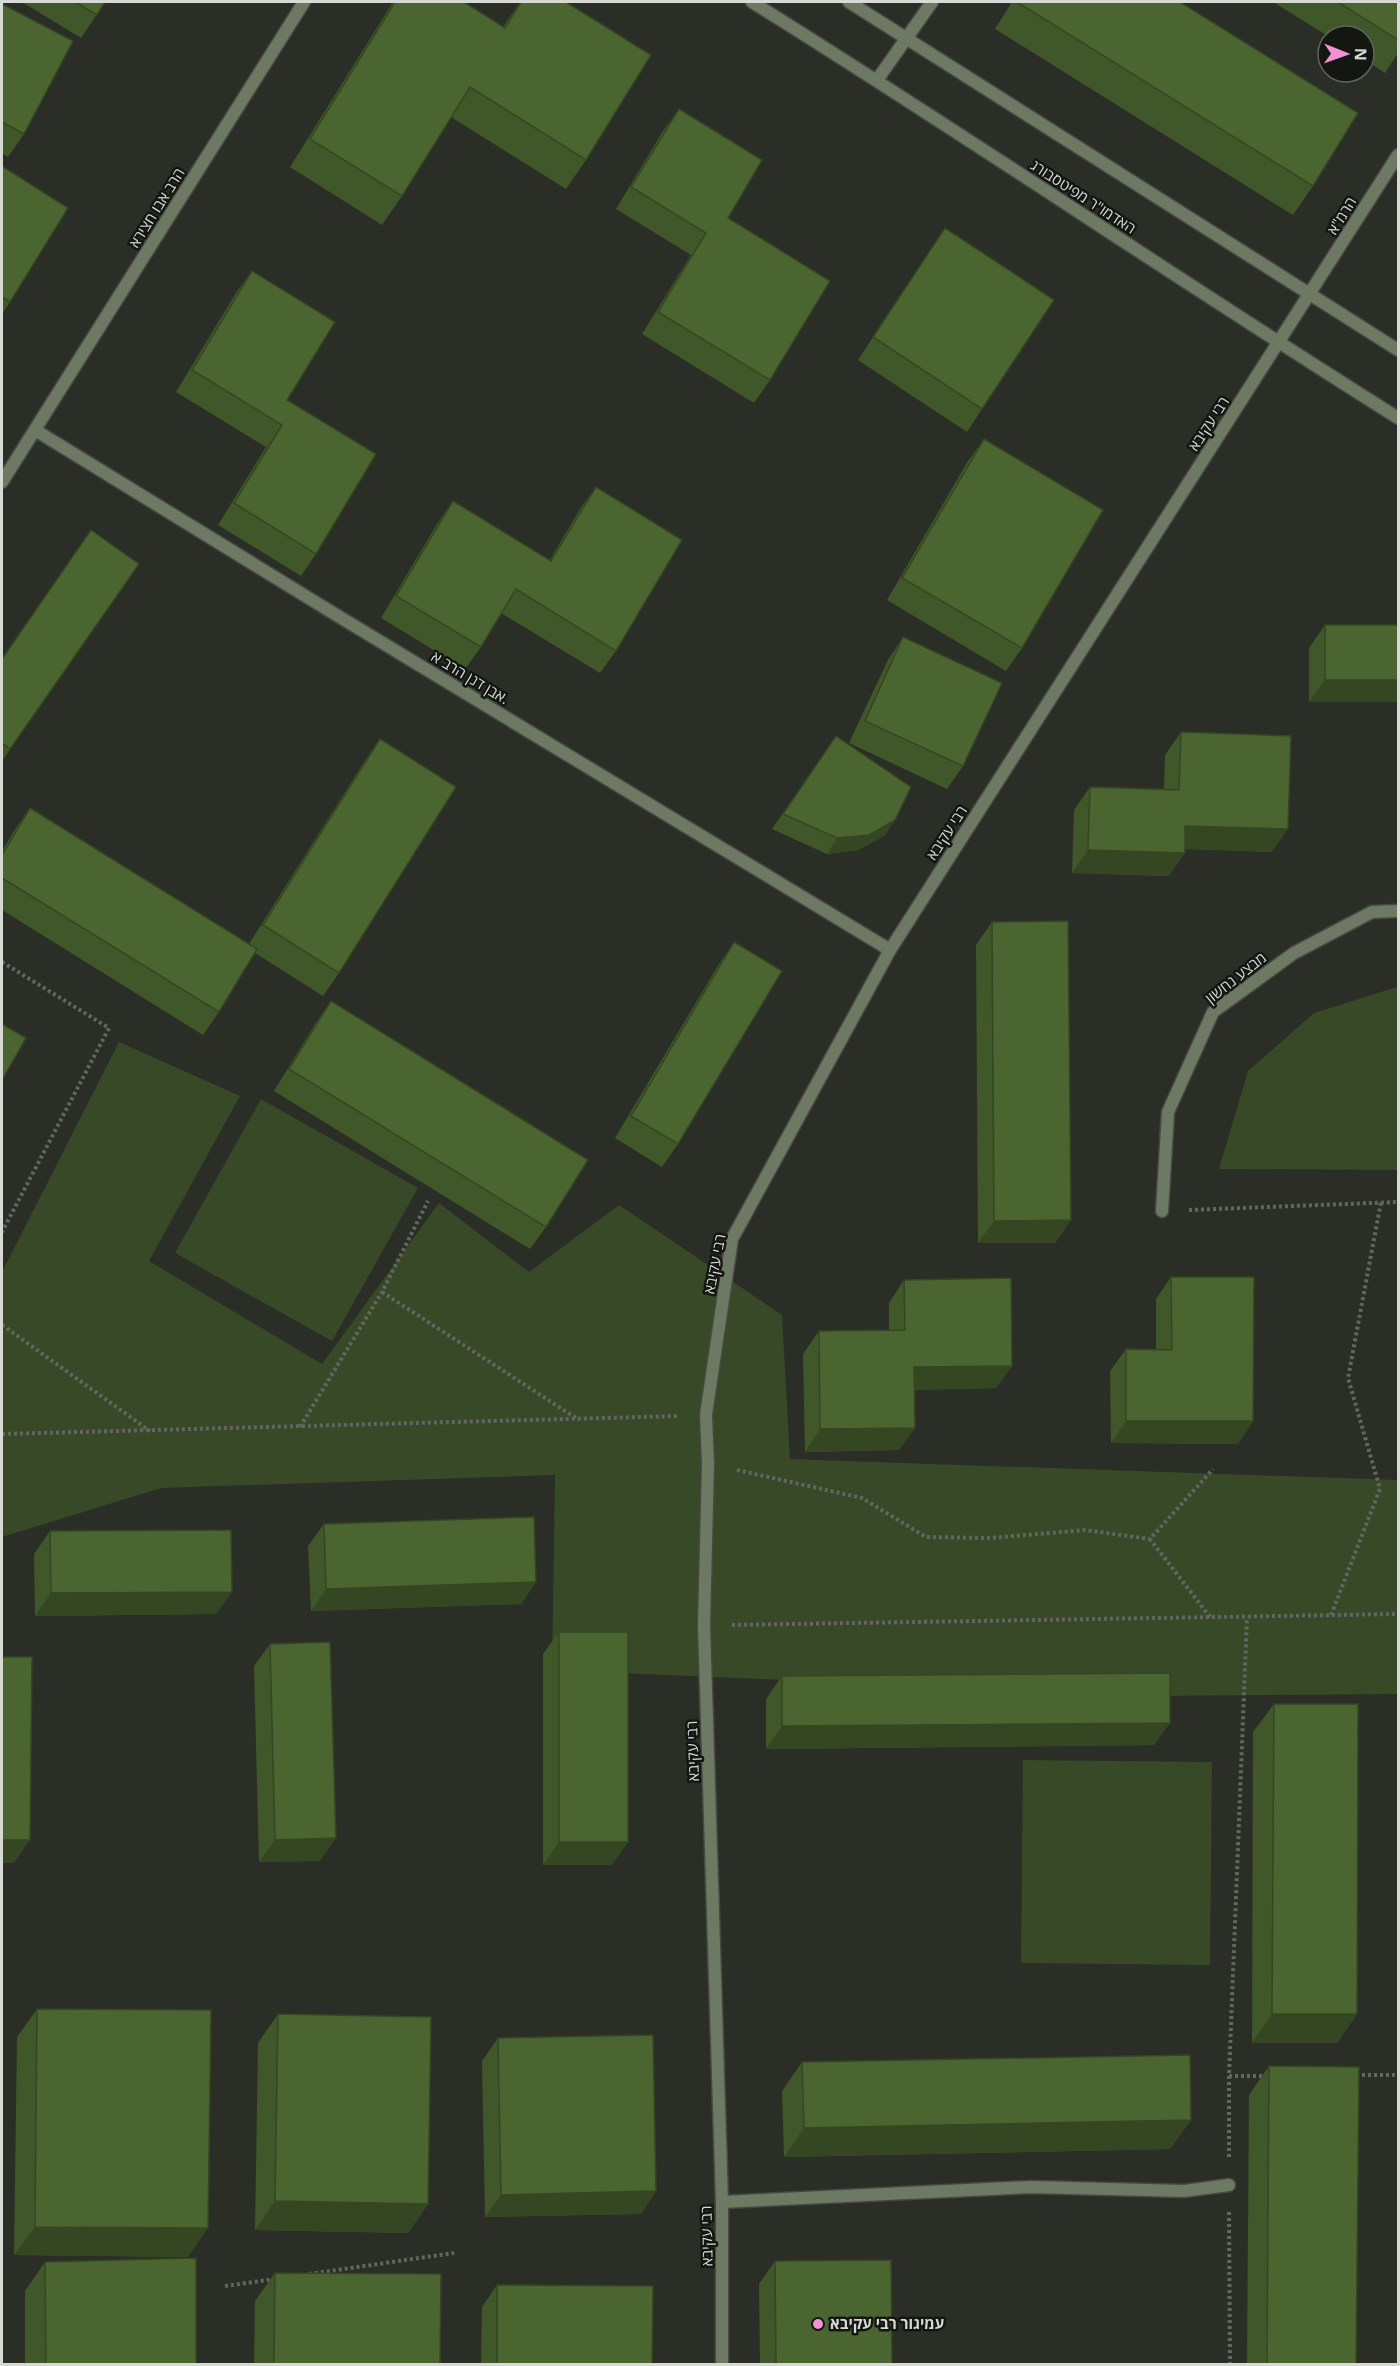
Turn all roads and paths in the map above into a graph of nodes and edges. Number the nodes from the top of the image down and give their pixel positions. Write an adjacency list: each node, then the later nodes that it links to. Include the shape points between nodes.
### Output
1 (304, 2): 12 (street, הרב אבו חצירא)
2 (752, 2): 6 (street, האדמו"ר מפיטסבורג)
3 (849, 2): 5 (street)
4 (932, 2): 5 (street)
5 (907, 39): 6 (street); 8 (street)
6 (877, 80): 9 (street, האדמו"ר מפיטסבורג)
7 (1398, 154): 8 (street, הרמ"א)
8 (1311, 294): 9 (street, רבי עקיבא); 10 (street)
9 (1278, 343): 11 (street, האדמו"ר מפיטסבורג); 15 (street, רבי עקיבא)
10 (1398, 350)
11 (1398, 418)
12 (35, 430): 13 (street, הרב אבו חצירא); 15 (street, אבן דנן הרב א.)
13 (2, 482)
14 (1398, 911): 20 (street, מבצע נחשון, via 1372,912 1294,952 1213,1011 1168,1112)
15 (890, 950): 24 (street, רבי עקיבא, via 732,1239)
16 (2, 962): 21 (path, via 109,1028)
17 (428, 1200): 22 (path)
18 (1381, 1202): 19 (path); 20 (path); 33 (path, via 1348,1378 1380,1489)
19 (1398, 1202)
20 (1162, 1211)
21 (2, 1232)
22 (382, 1292): 25 (path); 26 (path)
23 (2, 1325): 27 (path)
24 (706, 1415): 25 (path); 29 (street, רבי עקיבא)
25 (580, 1420): 26 (path)
26 (300, 1427): 27 (path)
27 (151, 1431): 28 (path)
28 (2, 1434)
29 (708, 1464): 31 (path, via 861,1498 926,1537 989,1538 1084,1530); 36 (street, רבי עקיבא)
30 (1213, 1469): 31 (path)
31 (1150, 1539): 35 (path)
32 (1398, 1614): 33 (path)
33 (1331, 1616): 34 (path)
34 (1248, 1617): 35 (path); 39 (path)
35 (1210, 1618): 36 (path)
36 (704, 1626): 42 (street, רבי עקיבא)
37 (1353, 2075): 38 (path)
38 (1398, 2075)
39 (1229, 2076): 40 (path); 41 (path)
40 (1275, 2076)
41 (1229, 2185): 42 (street, via 1184,2191 1031,2187); 48 (path)
42 (722, 2202): 47 (street, רבי עקיבא)
43 (454, 2253): 44 (path)
44 (306, 2274)
45 (283, 2277): 46 (path)
46 (225, 2286)
47 (722, 2364)
48 (1230, 2364)

